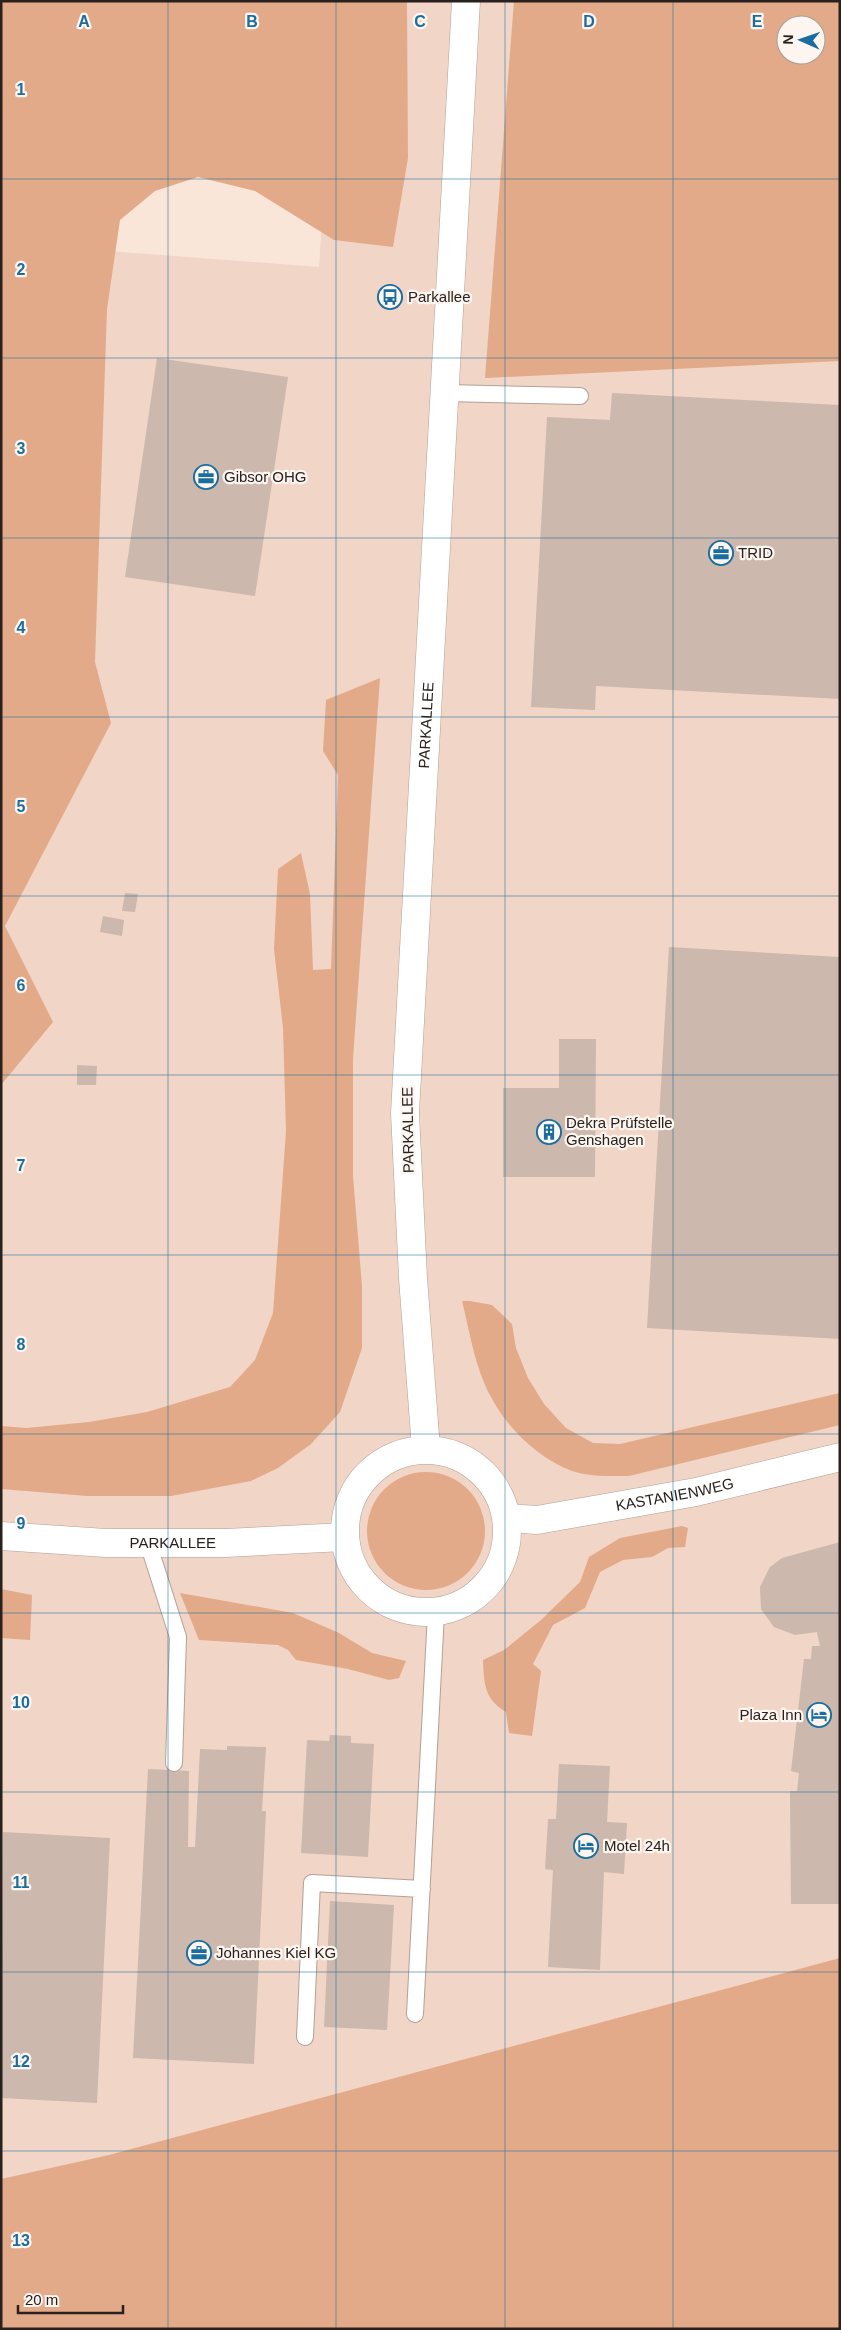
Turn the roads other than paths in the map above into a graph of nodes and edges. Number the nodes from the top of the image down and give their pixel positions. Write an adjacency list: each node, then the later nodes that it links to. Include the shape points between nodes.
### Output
1 (466, 1): 2 (street, PARKALLEE)
2 (445, 393): 3 (lane); 4 (street, PARKALLEE, via 405,1113)
3 (580, 396)
4 (426, 1449): 6 (street, via 454,1453 479,1468 498,1490); 8 (street, via 399,1453 376,1466 358,1486 347,1510)
5 (840, 1456): 6 (street, KASTANIENWEG, via 687,1493 537,1520)
6 (507, 1518): 10 (street, via 507,1544 499,1570 482,1591 460,1606)
7 (1, 1536): 9 (street, PARKALLEE)
8 (344, 1537): 9 (street, PARKALLEE); 10 (street, via 350,1562 364,1585 384,1601 409,1611)
9 (148, 1543): 11 (lane, via 178,1638)
10 (436, 1612): 12 (lane)
11 (174, 1763)
12 (422, 1889): 13 (lane); 14 (lane, via 312,1883)
13 (415, 2014)
14 (305, 2037)

